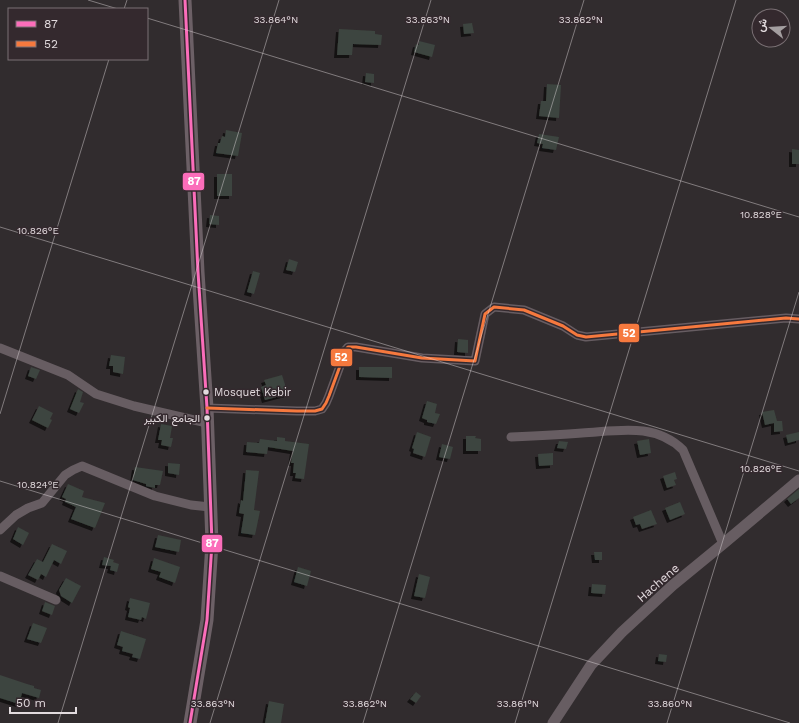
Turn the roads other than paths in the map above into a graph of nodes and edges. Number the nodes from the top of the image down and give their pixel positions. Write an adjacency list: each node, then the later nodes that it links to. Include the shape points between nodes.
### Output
1 (185, 0): 4 (main road)
2 (799, 319): 4 (street, via 786,318 586,337 524,310 494,307 485,314 475,361 422,358 348,347 342,354 340,366 322,409 315,411)
3 (0, 348): 5 (street, via 68,376 96,394 134,406)
4 (207, 408): 5 (main road)
5 (207, 423): 8 (main road)
6 (512, 437): 10 (street, via 624,429 658,433 683,450)
7 (799, 480): 10 (street, Hachene)
8 (210, 507): 9 (street, via 155,496 82,466 65,475 42,502 16,515); 13 (main road, via 212,543 207,620)
9 (0, 530)
10 (724, 544): 14 (street, Hachene, via 673,585 622,632 591,665)
11 (0, 576): 12 (street)
12 (56, 600)
13 (190, 723)
14 (553, 723)

